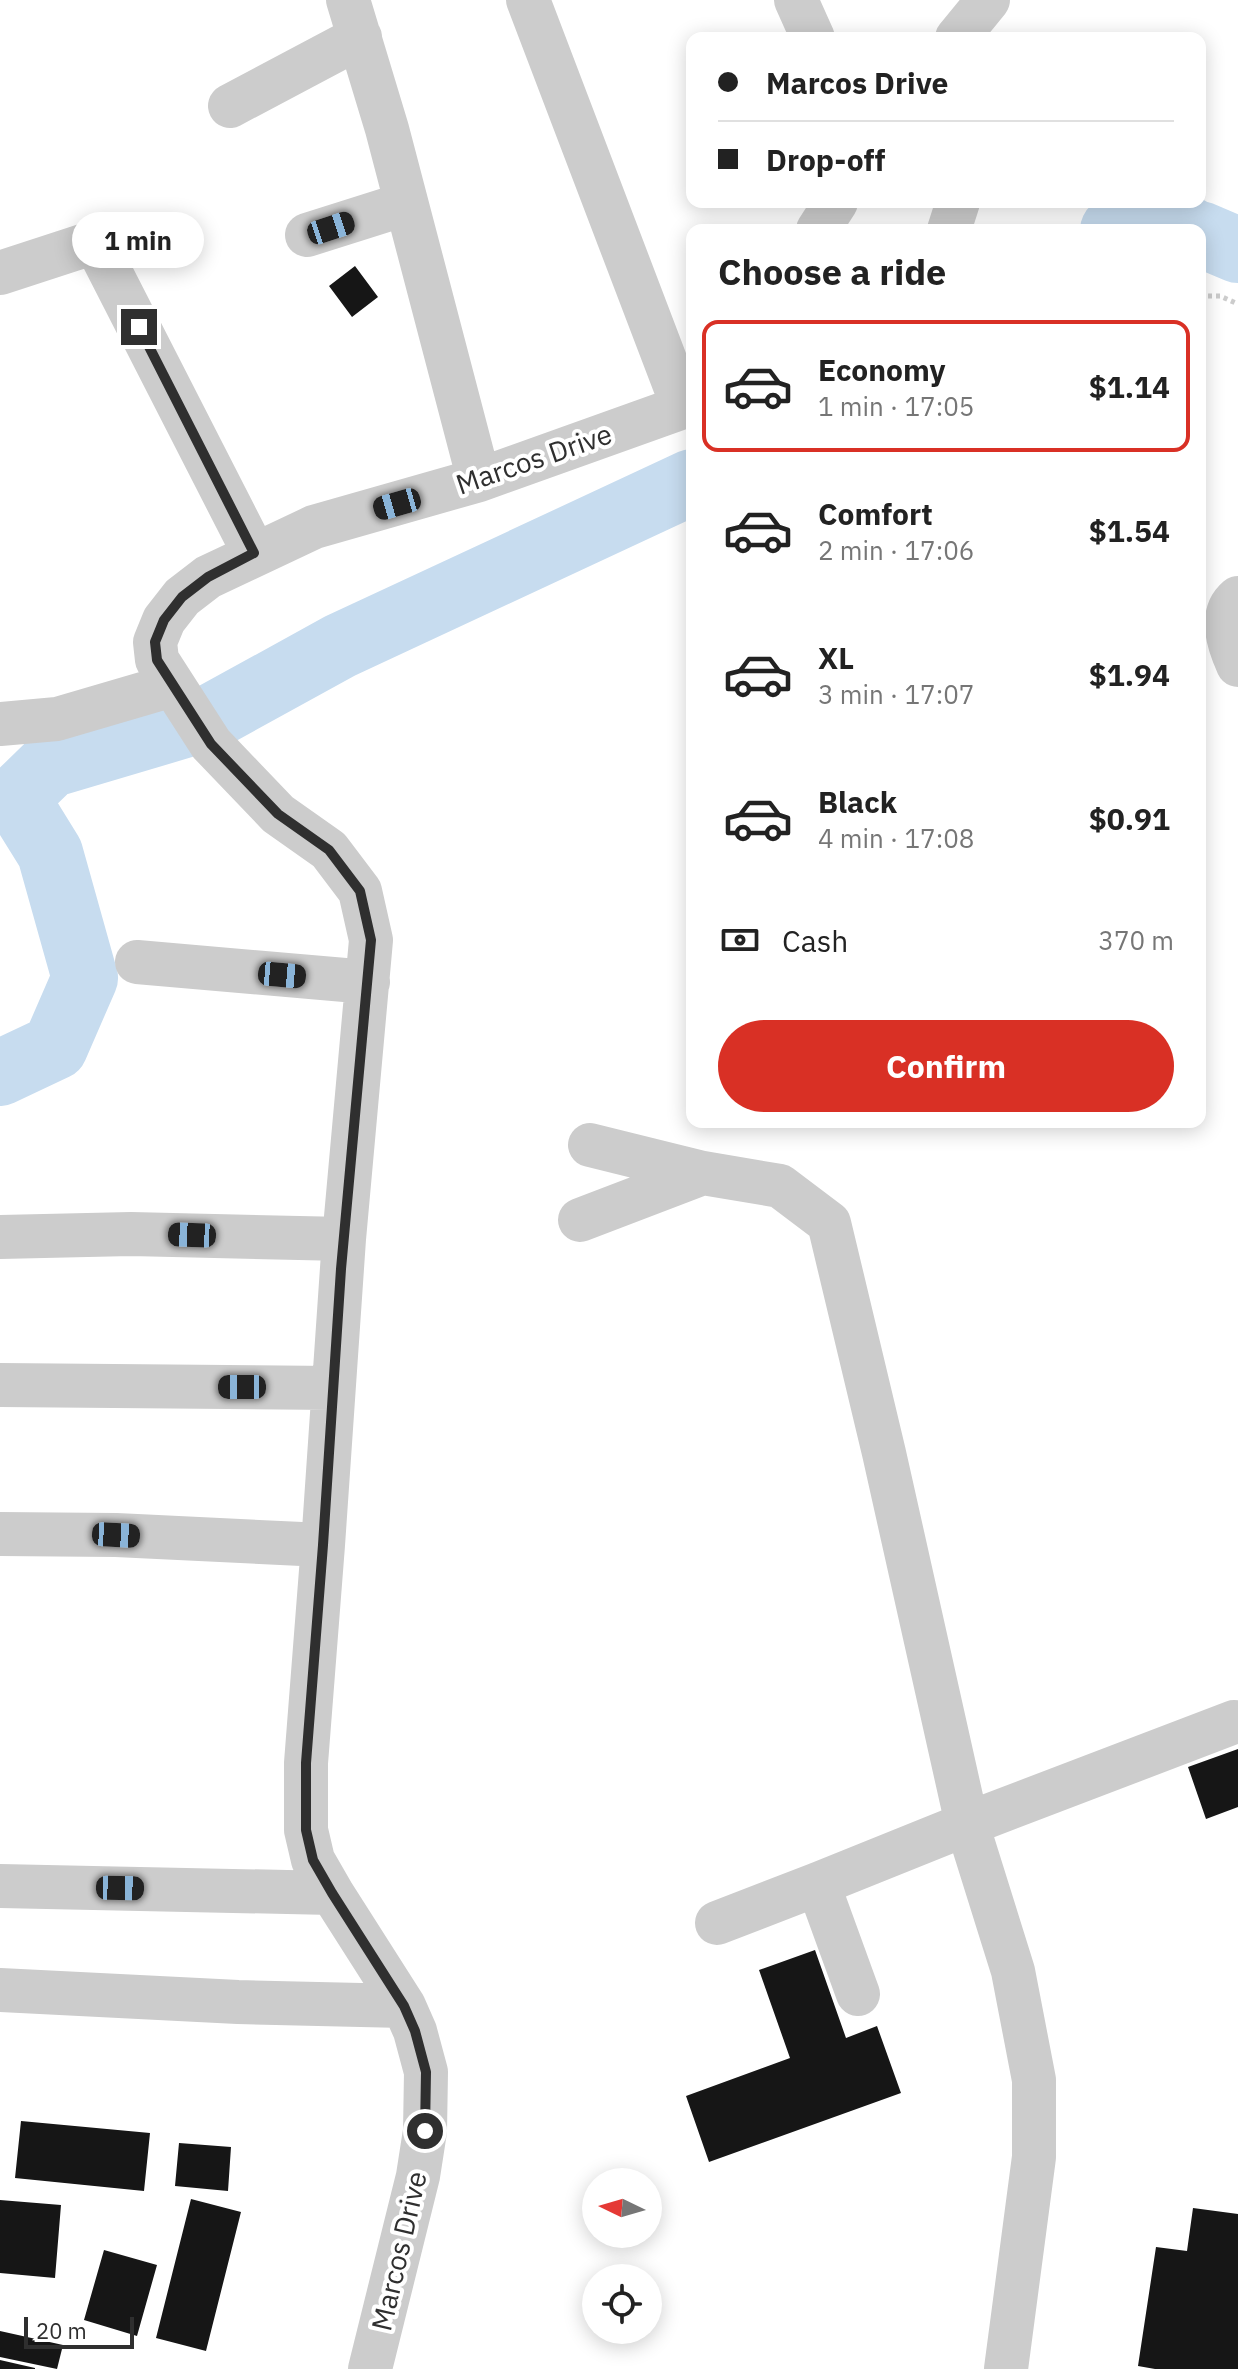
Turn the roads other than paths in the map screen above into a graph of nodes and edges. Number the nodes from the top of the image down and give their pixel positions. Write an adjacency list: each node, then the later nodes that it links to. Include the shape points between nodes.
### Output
1 (528, 0): 11 (street)
2 (796, 0): 5 (street)
3 (988, 0): 6 (street)
4 (354, 19): 7 (street); 8 (street)
5 (810, 32)
6 (962, 32)
7 (230, 106)
8 (405, 204): 9 (street); 13 (street)
9 (307, 235)
10 (0, 273): 14 (street, via 95,242)
11 (686, 398)
12 (686, 404): 13 (street, Marcos Drive)
13 (479, 480): 14 (street, Marcos Drive, via 314,527)
14 (254, 553): 17 (street, Marcos Drive, via 208,577 164,620 155,642 157,660)
15 (1238, 598): 16 (street, via 1226,622)
16 (1238, 665)
17 (178, 692): 18 (street); 20 (street, Marcos Drive, via 211,744 278,814 329,850 360,891 371,940)
18 (3, 728)
19 (137, 962): 20 (street)
20 (368, 982): 25 (street, Marcos Drive)
21 (590, 1145): 22 (street)
22 (703, 1173): 23 (street); 31 (street, via 780,1186 829,1223)
23 (580, 1220)
24 (0, 1237): 25 (street)
25 (344, 1239): 27 (street, Marcos Drive)
26 (0, 1385): 27 (street)
27 (333, 1388): 29 (street, Marcos Drive)
28 (0, 1534): 29 (street)
29 (323, 1545): 34 (street, Marcos Drive, via 306,1830 313,1860)
30 (1234, 1722): 31 (street)
31 (967, 1824): 32 (street); 40 (street, via 1013,1971 1034,2080 1034,2157)
32 (818, 1884): 35 (street); 37 (street)
33 (0, 1886): 34 (street)
34 (332, 1893): 38 (street, Marcos Drive)
35 (717, 1923)
36 (0, 1990): 38 (street)
37 (858, 1994)
38 (404, 2006): 39 (street, Marcos Drive, via 426,2072 425,2131)
39 (370, 2369)
40 (1006, 2369)

